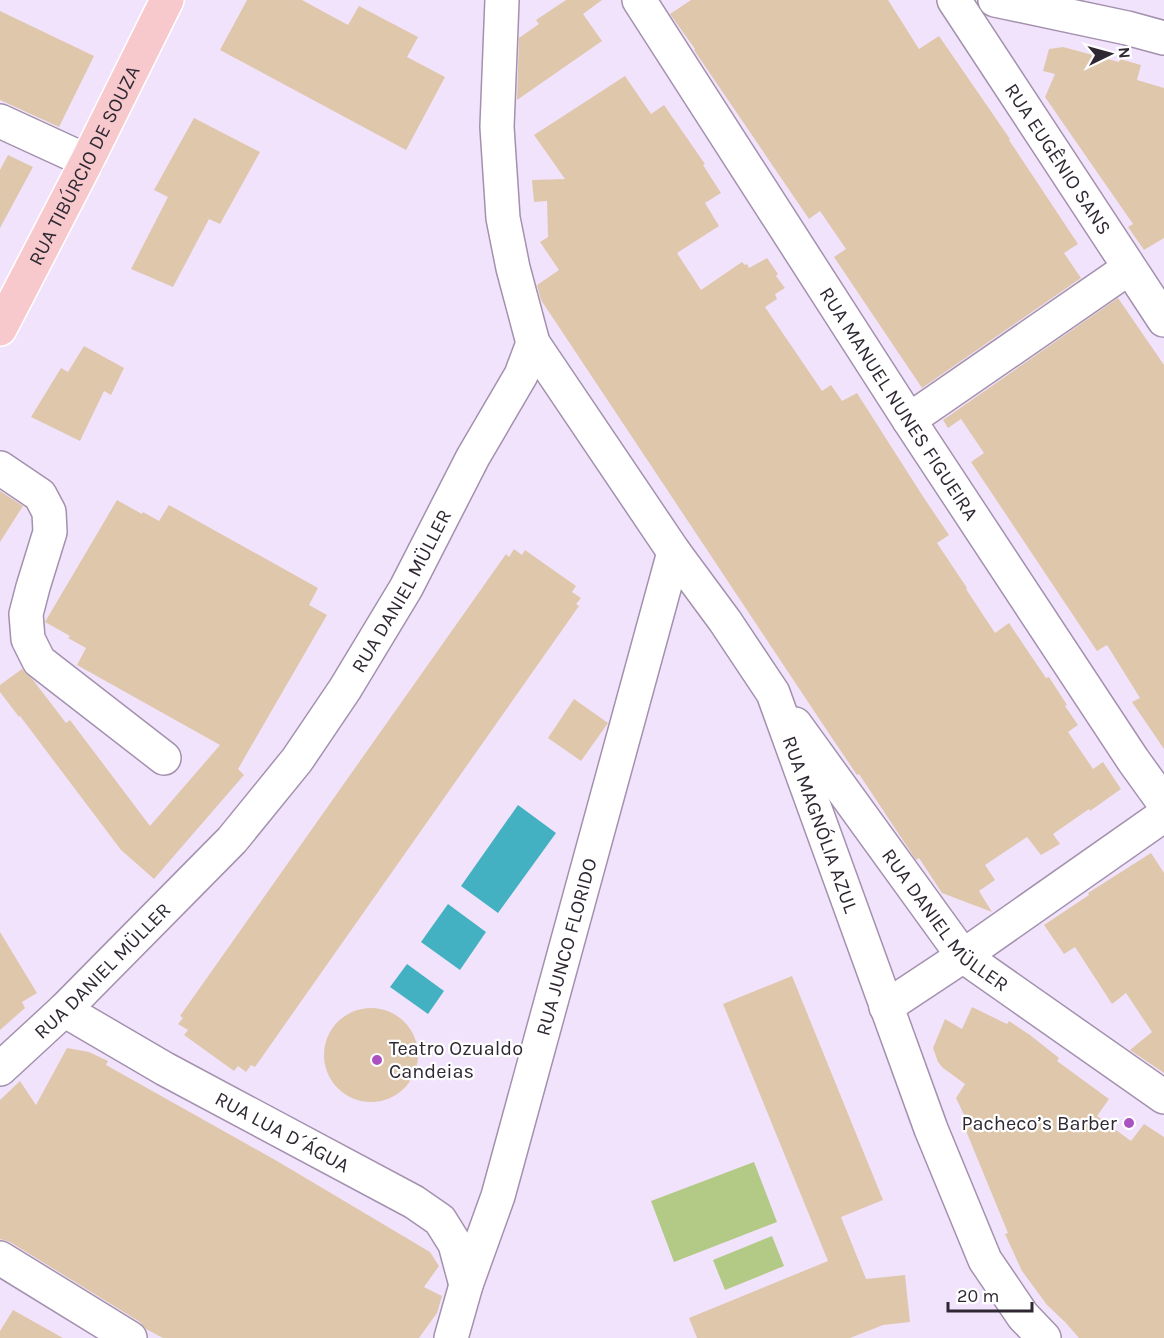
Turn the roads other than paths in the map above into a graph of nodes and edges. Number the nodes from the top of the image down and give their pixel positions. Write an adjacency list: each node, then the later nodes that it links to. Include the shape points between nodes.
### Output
1 (167, 0): 9 (main road, RUA TIBÚRCIO DE SOUZA)
2 (502, 0): 13 (street, via 498,127 503,218)
3 (639, 0): 14 (street, RUA MANUEL NUNES FIGUEIRA)
4 (954, 0): 10 (street, RUA EUGÊNIO SANS)
5 (995, 0): 6 (street)
6 (1125, 14): 7 (street)
7 (1164, 38)
8 (0, 121): 9 (street)
9 (87, 161): 12 (main road, RUA TIBÚRCIO DE SOUZA)
10 (1130, 268): 11 (street, RUA EUGÊNIO SANS); 14 (street)
11 (1164, 320)
12 (0, 329)
13 (533, 344): 16 (street, RUA MAGNÓLIA AZUL); 23 (street, RUA DANIEL MÜLLER, via 406,588 297,760 232,840)
14 (909, 420): 19 (street, RUA MANUEL NUNES FIGUEIRA)
15 (0, 468): 18 (street, via 40,495 49,512 50,532 26,614 28,639 39,661)
16 (674, 552): 17 (street, RUA MAGNÓLIA AZUL); 27 (street, RUA JUNCO FLORIDO, via 498,1196)
17 (773, 693): 21 (street, RUA DANIEL MÜLLER); 22 (street, RUA MAGNÓLIA AZUL)
18 (164, 758)
19 (1164, 803)
20 (1164, 815): 21 (street)
21 (963, 956): 22 (street); 25 (street, RUA DANIEL MÜLLER)
22 (886, 1006): 30 (street, RUA MAGNÓLIA AZUL, via 985,1260 1023,1316)
23 (64, 1010): 24 (street, RUA DANIEL MÜLLER); 27 (street, RUA LUA D´ÁGUA, via 165,1069 414,1202 440,1220 455,1244)
24 (0, 1069)
25 (1164, 1097)
26 (0, 1258): 28 (street)
27 (466, 1285): 29 (street, RUA JUNCO FLORIDO)
28 (130, 1338)
29 (452, 1338)
30 (1044, 1338)

